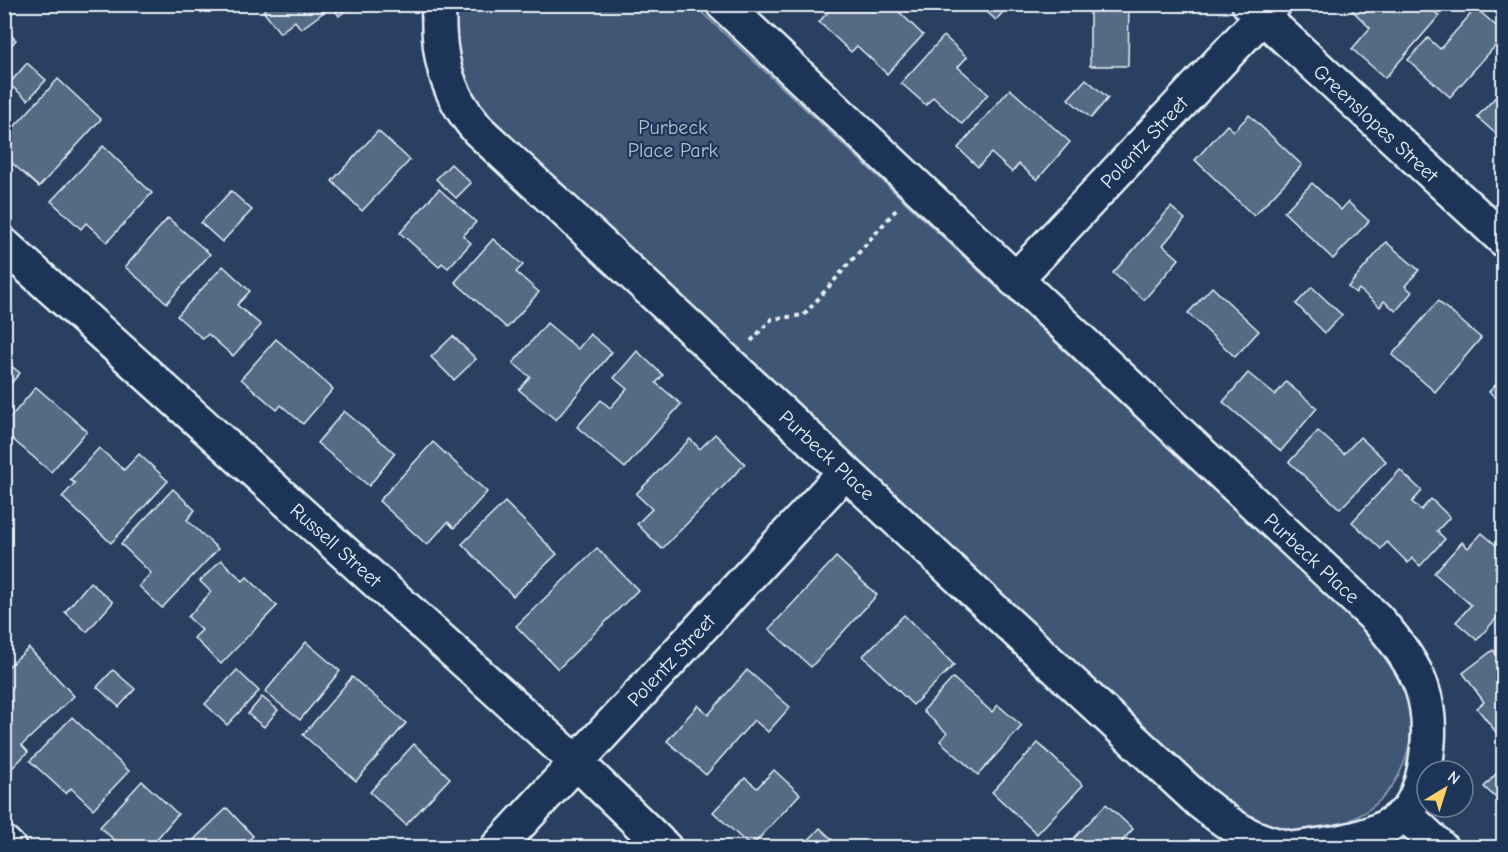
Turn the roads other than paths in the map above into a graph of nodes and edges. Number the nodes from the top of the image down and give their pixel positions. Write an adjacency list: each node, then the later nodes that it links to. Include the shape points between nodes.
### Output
1 (440, 4): 7 (street, Purbeck Place, via 438,25 449,88 478,130)
2 (723, 4): 6 (street, Purbeck Place)
3 (1262, 9): 4 (street, Greenslopes Street); 6 (street, Polentz Street)
4 (1503, 240)
5 (4, 245): 8 (street, Russell Street)
6 (1015, 280): 9 (street, Purbeck Place, via 1376,618 1403,648 1422,684 1429,714 1428,753 1421,783)
7 (845, 472): 8 (street, Polentz Street); 14 (street, Purbeck Place, via 1198,801 1232,827 1263,843)
8 (576, 762): 12 (street, Polentz Street); 13 (street, Russell Street)
9 (1405, 814): 15 (street, via 1372,834); 16 (street)
10 (4, 843): 11 (street)
11 (9, 848)
12 (497, 848)
13 (665, 848)
14 (1291, 848)
15 (1300, 848)
16 (1441, 848)

